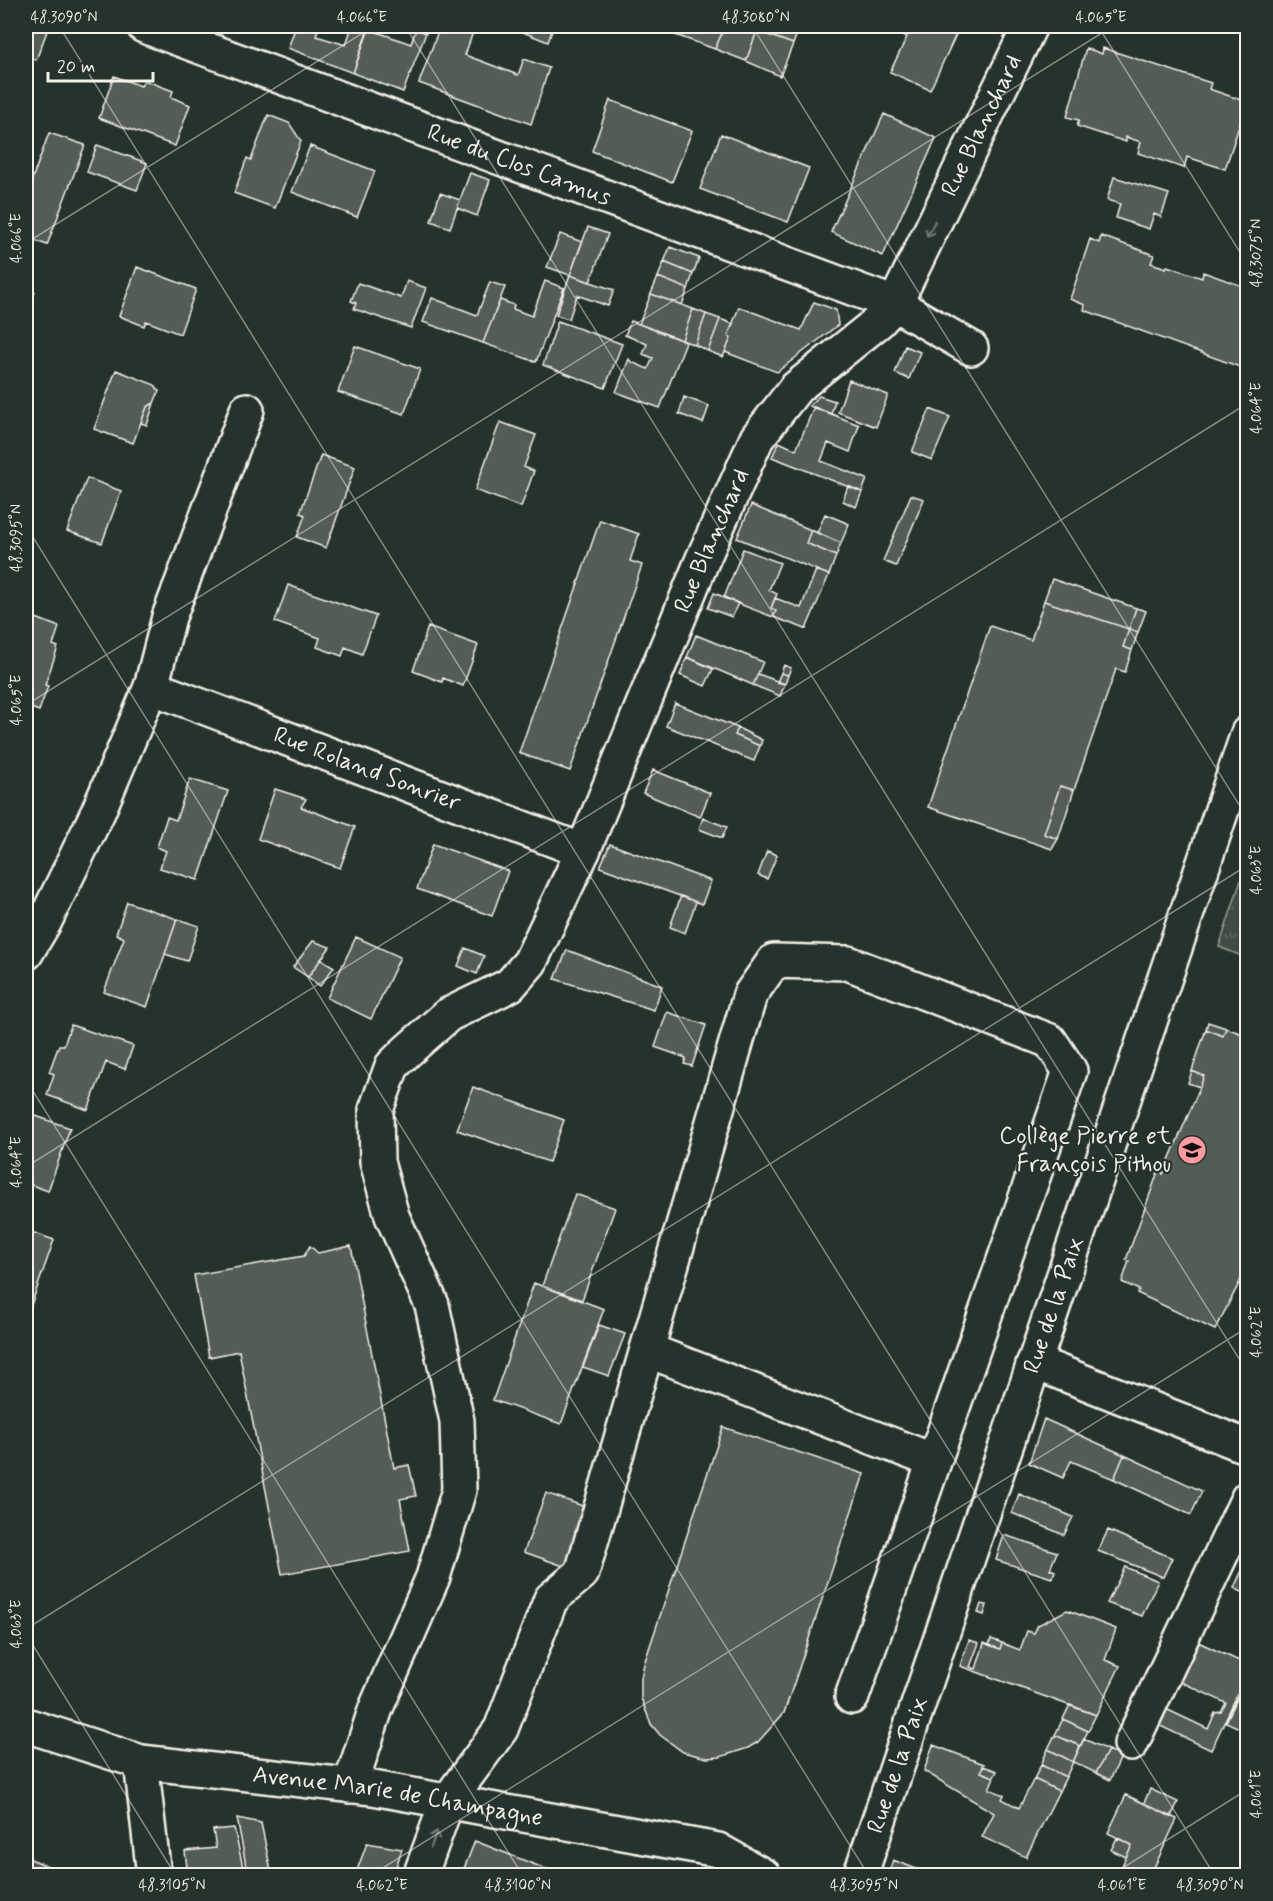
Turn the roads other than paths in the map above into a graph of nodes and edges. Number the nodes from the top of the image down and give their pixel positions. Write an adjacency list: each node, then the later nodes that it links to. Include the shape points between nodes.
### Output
1 (144, 26): 3 (street, Rue du Clos Camus)
2 (1030, 26): 3 (street, Rue Blanchard, one-way to 3)
3 (895, 304): 4 (street, Rue du Clos Camus); 8 (street, Rue Blanchard, via 796,388 757,438)
4 (971, 348)
5 (247, 411): 6 (street, via 169,616)
6 (151, 687): 8 (street, Rue Roland Sonrier); 9 (street, via 98,812)
7 (1248, 733): 11 (street, Rue de la Paix)
8 (583, 851): 19 (street, Rue Blanchard, via 530,962 510,985 448,1015 406,1052 392,1066 376,1110 377,1162 392,1216 432,1305 457,1421 459,1490 433,1578 376,1708)
9 (26, 953)
10 (647, 1350): 13 (street); 13 (street, via 750,995 774,961 848,963 1050,1041 1070,1071); 20 (street, via 582,1574 551,1599 501,1730)
11 (1033, 1364): 12 (street); 24 (street, Rue de la Paix)
12 (1248, 1446)
13 (934, 1461): 15 (street)
14 (1248, 1498): 17 (street)
15 (852, 1697)
16 (26, 1725): 18 (street, Avenue Marie de Champagne)
17 (1131, 1744)
18 (141, 1762): 19 (street, Avenue Marie de Champagne); 21 (street)
19 (350, 1786): 20 (street, Avenue Marie de Champagne)
20 (447, 1802): 22 (street, one-way to 20); 23 (street, Avenue Marie de Champagne, via 718,1850)
21 (154, 1875)
22 (420, 1875)
23 (764, 1875)
24 (860, 1875)

